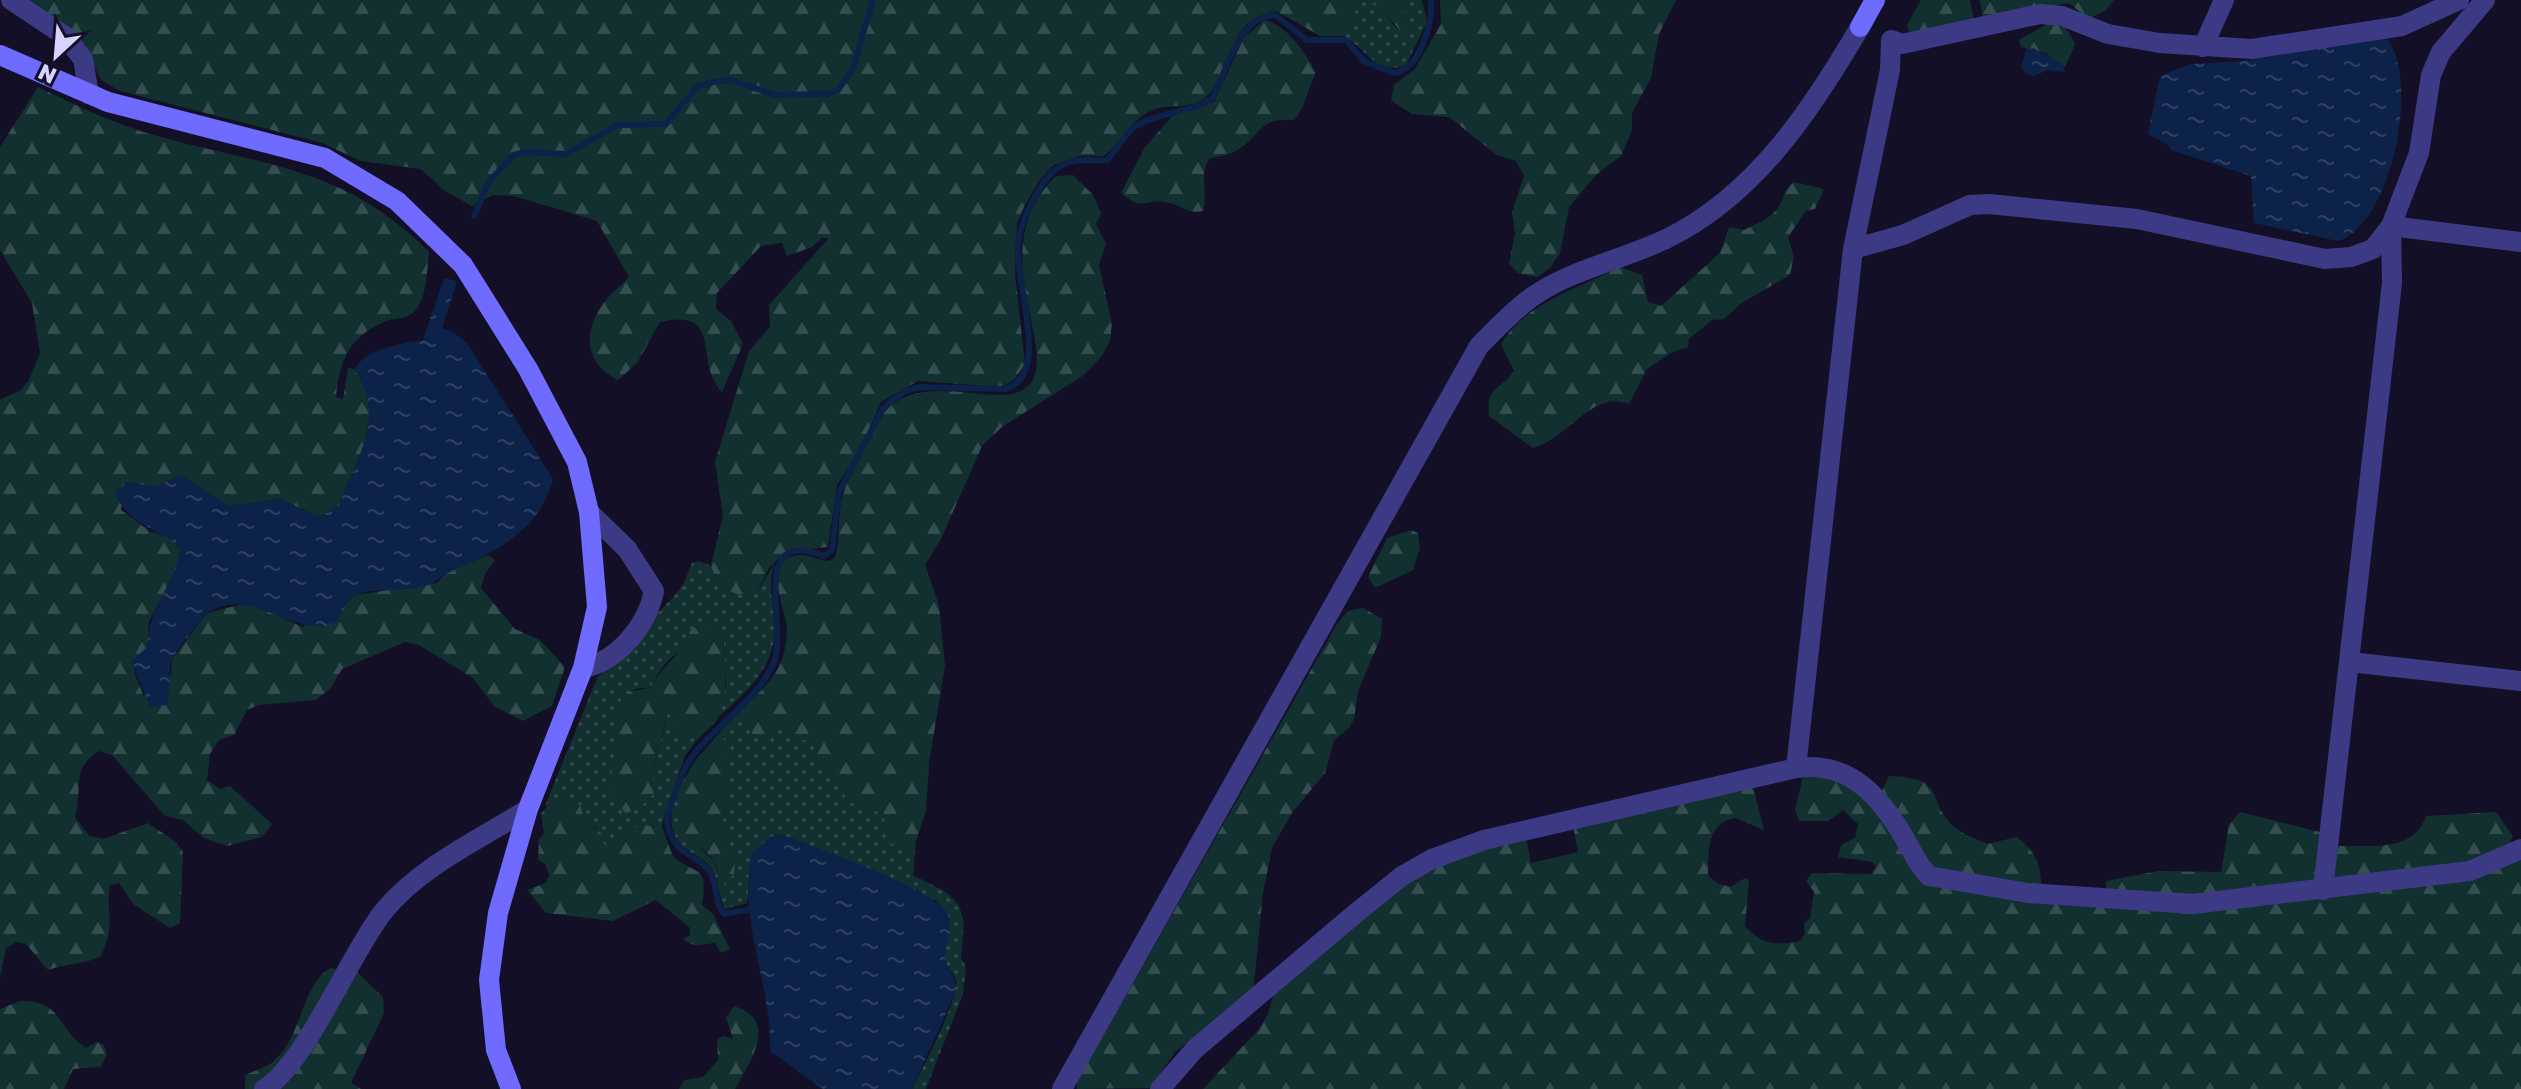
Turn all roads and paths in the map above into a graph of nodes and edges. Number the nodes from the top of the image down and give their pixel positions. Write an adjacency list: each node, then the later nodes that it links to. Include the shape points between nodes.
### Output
1 (11, 0): 9 (street, via 65,36 83,59)
2 (1875, 0): 6 (main road)
3 (2224, 0): 7 (street)
4 (2459, 0): 7 (street, via 2431,16 2372,32 2252,49)
5 (2485, 0): 10 (street, via 2441,52 2431,75 2419,153)
6 (1860, 27): 23 (street, via 1824,89 1736,191 1666,239 1534,295 1479,346)
7 (2203, 47): 12 (street, via 2108,34 2062,16 2040,14 1902,44 1891,40 1890,70)
8 (0, 55): 9 (main road)
9 (89, 94): 13 (main road, via 325,158 397,201 463,265 520,356 577,462)
10 (2391, 226): 11 (street); 12 (street, via 2373,249 2325,259 2137,219 1989,204 1970,205 1903,235); 14 (street, via 2392,283)
11 (2521, 242)
12 (1853, 249): 17 (street)
13 (589, 512): 15 (main road, via 597,607); 15 (street, via 627,549 654,591 651,605 626,642 608,660)
14 (2350, 662): 16 (street); 20 (street)
15 (583, 668): 18 (main road)
16 (2521, 681)
17 (1796, 768): 20 (street, via 1833,770 1864,785 1888,809 1925,872 1945,880 2042,895 2153,903 2222,902); 24 (street, via 1484,840 1432,859 1402,876 1195,1049)
18 (528, 809): 21 (street, via 426,873 384,910 291,1065); 22 (main road, via 498,913 489,980 496,1050)
19 (2521, 849): 20 (street, via 2470,871)
20 (2323, 890)
21 (264, 1089)
22 (511, 1089)
23 (1062, 1089)
24 (1160, 1089)

